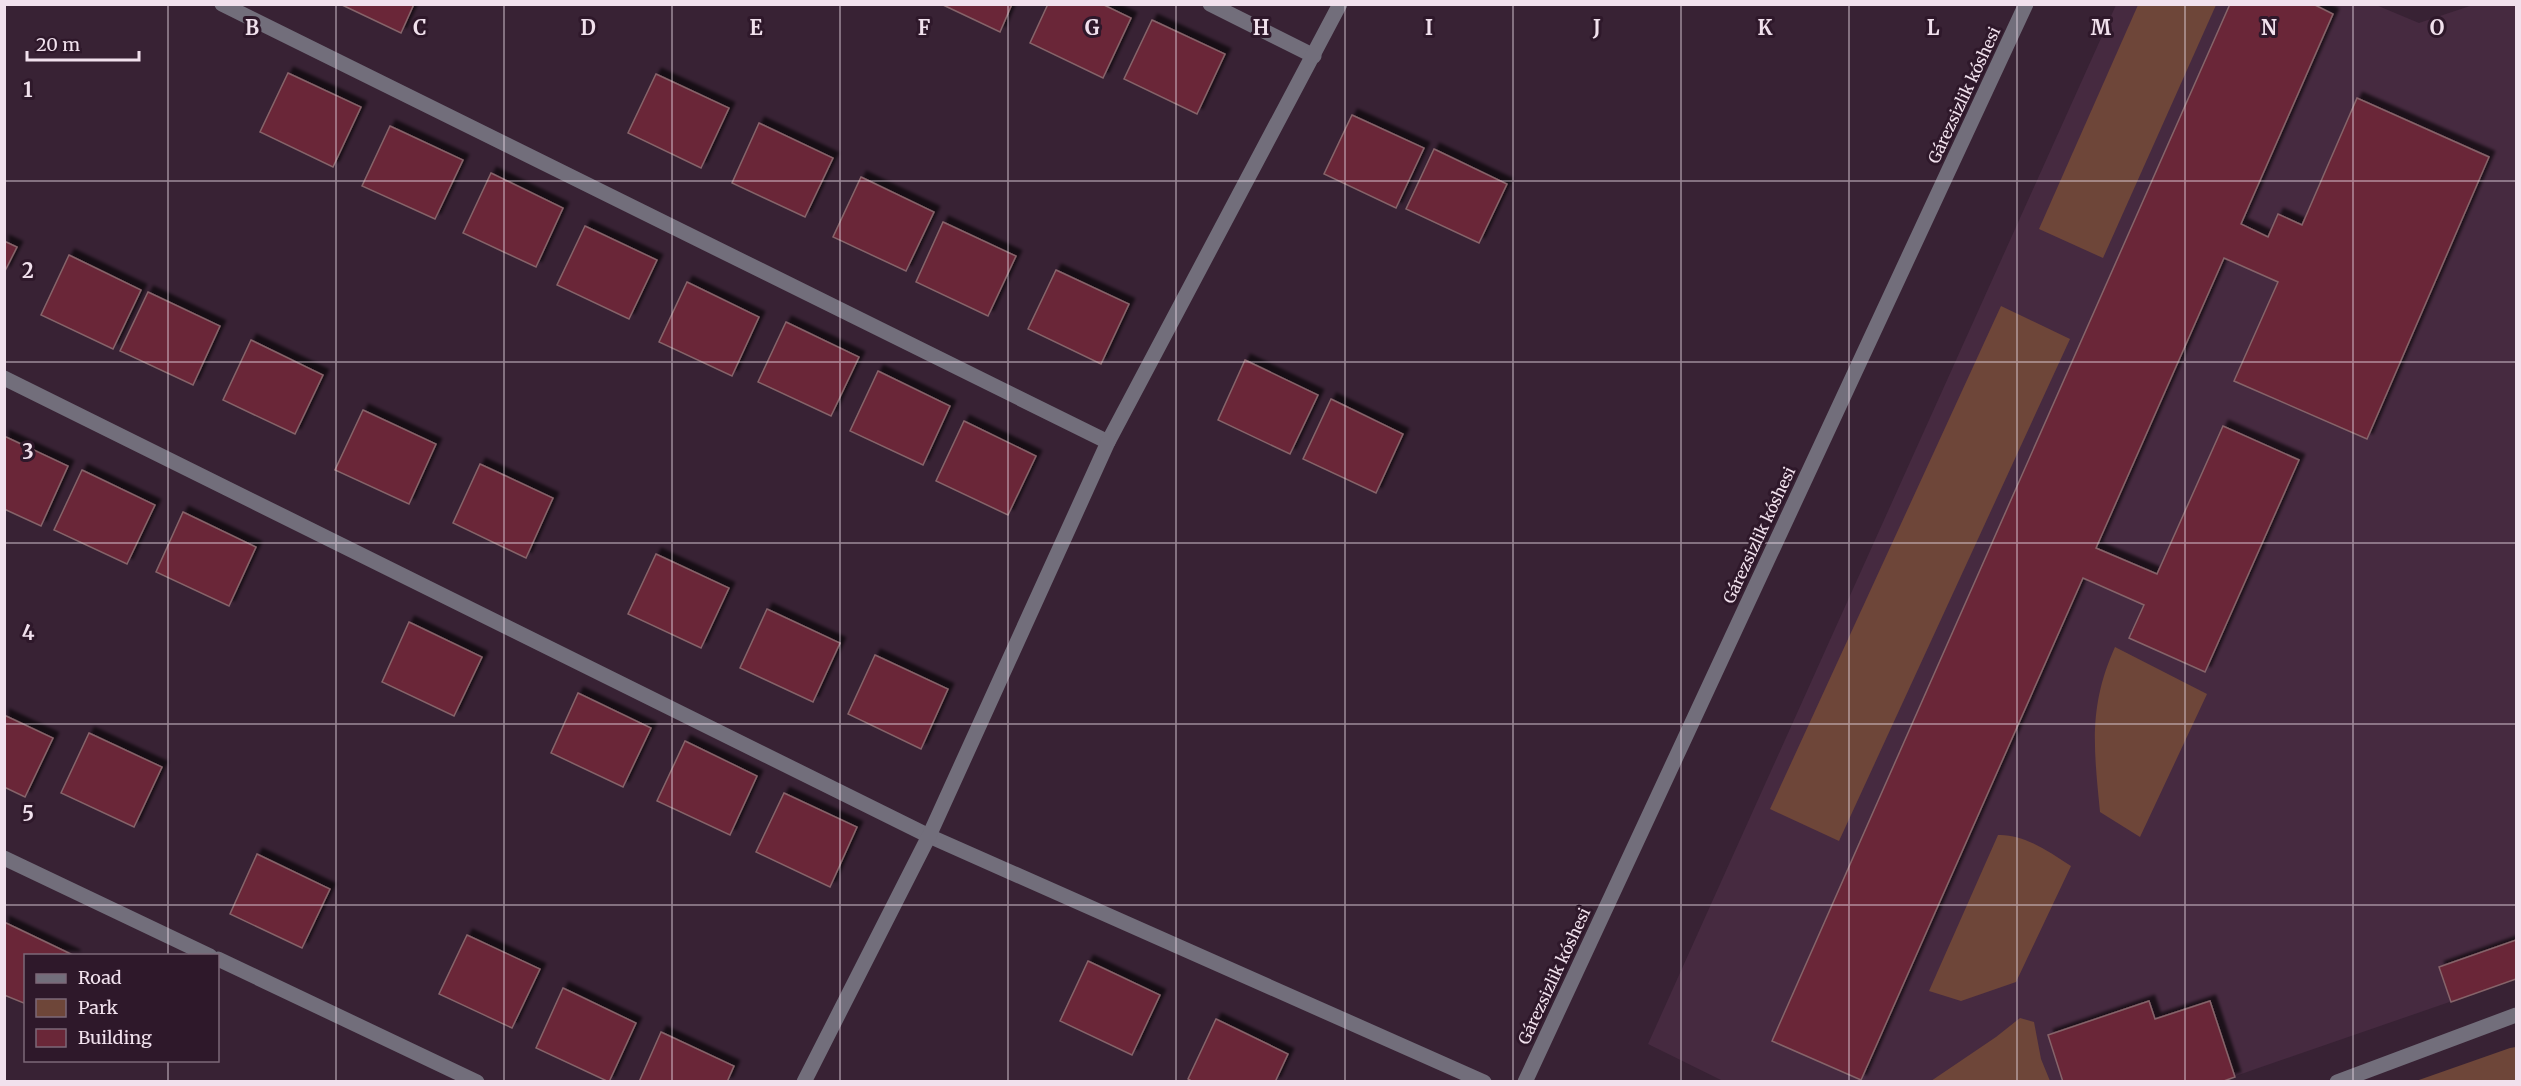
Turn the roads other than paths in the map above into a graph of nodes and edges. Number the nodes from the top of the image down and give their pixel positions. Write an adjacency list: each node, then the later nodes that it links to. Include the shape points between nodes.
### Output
1 (222, 4): 7 (street)
2 (1210, 4): 5 (street)
3 (1340, 4): 5 (street)
4 (2026, 4): 16 (street, Gárezsizlik kóshesi)
5 (1314, 56): 7 (street)
6 (4, 378): 8 (street)
7 (1108, 442): 8 (street)
8 (929, 836): 14 (street); 15 (street)
9 (4, 858): 10 (street)
10 (206, 954)
11 (219, 959): 13 (street)
12 (2517, 1015): 17 (street)
13 (477, 1082)
14 (804, 1082)
15 (1484, 1082)
16 (1525, 1082)
17 (2337, 1082)

